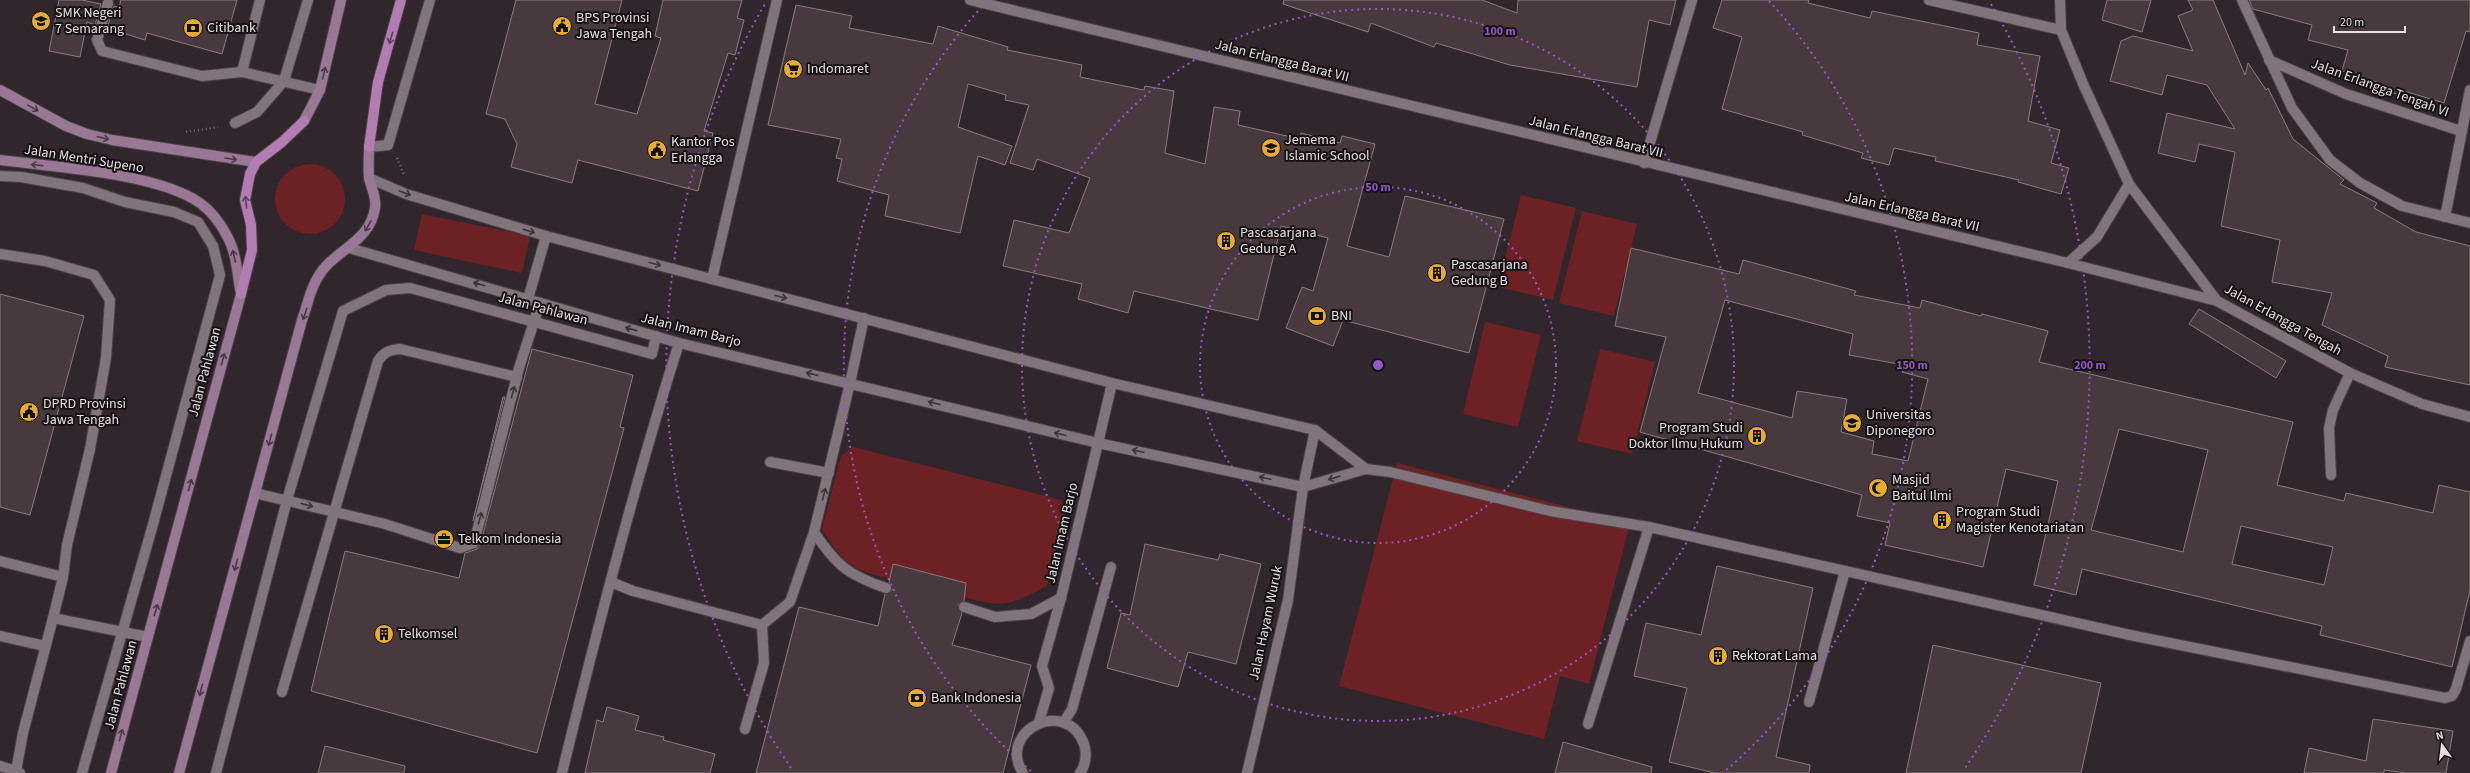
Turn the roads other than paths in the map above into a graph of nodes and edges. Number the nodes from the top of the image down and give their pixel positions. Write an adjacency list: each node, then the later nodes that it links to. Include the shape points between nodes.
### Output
1 (260, 0): 15 (street)
2 (308, 0): 16 (street)
3 (341, 0): 18 (main road, Jalan Pahlawan, one-way to 3)
4 (401, 0): 22 (main road, one-way to 22, via 378,82)
5 (430, 0): 22 (street, via 388,144)
6 (777, 0): 35 (street)
7 (970, 0): 25 (street, Jalan Erlangga Barat VII)
8 (1692, 0): 25 (street)
9 (1929, 0): 13 (street)
10 (2060, 0): 13 (street, Jalan Erlangga Tengah)
11 (2242, 0): 14 (street)
12 (108, 3): 15 (street, via 97,40 102,51 202,76)
13 (2061, 30): 28 (street, Jalan Erlangga Tengah)
14 (2268, 60): 21 (street, Jalan Erlangga Tengah VI, via 2346,94); 29 (street, via 2292,108 2330,160 2360,183 2402,206)
15 (242, 72): 16 (street)
16 (284, 82): 18 (street); 20 (street, via 257,112)
17 (0, 90): 24 (main road, Jalan Mentri Supeno, one-way to 24, via 66,126 87,134)
18 (320, 90): 24 (main road, Jalan Pahlawan, via 304,121)
19 (2470, 90): 21 (street)
20 (235, 122)
21 (2460, 131): 29 (street)
22 (369, 147): 27 (main road)
23 (0, 160): 36 (main road, Jalan Mentri Supeno, one-way to 23, via 227,235 200,203 171,189 114,175)
24 (256, 162): 36 (main road, Jalan Pahlawan, one-way to 24, via 252,250 245,200 246,186)
25 (1644, 163): 34 (street, Jalan Erlangga Barat VII)
26 (0, 176): 71 (street, Jalan Pahlawan, via 83,188 125,202 174,212 198,222 212,246 220,275)
27 (369, 178): 31 (street, one-way to 31, via 406,194); 32 (main road, one-way to 32, via 376,200 375,209 367,228)
28 (2129, 184): 34 (street, via 2097,237); 38 (street, Jalan Erlangga Tengah)
29 (2445, 217): 30 (street)
30 (2470, 223)
31 (546, 236): 35 (street, one-way to 35); 37 (street)
32 (349, 248): 37 (street, Jalan Imam Barjo, one-way to 32); 56 (main road, one-way to 56, via 330,261 317,277 302,320)
33 (0, 254): 64 (street, via 45,261 94,274 110,300 106,358 90,449 67,545)
34 (2068, 263): 38 (street, Jalan Erlangga Barat VII)
35 (712, 279): 40 (street, one-way to 40)
36 (241, 294): 73 (main road, Jalan Pahlawan, one-way to 36)
37 (528, 299): 39 (street, Jalan Imam Barjo)
38 (2217, 301): 44 (street, Jalan Erlangga Tengah)
39 (540, 303): 41 (street); 42 (street, Jalan Imam Barjo, one-way to 39)
40 (864, 318): 46 (street); 47 (street)
41 (534, 322): 42 (street, Jalan Pahlawan, via 652,354); 45 (street); 57 (street, Jalan Pahlawan, via 410,288 386,290 343,311)
42 (656, 336): 43 (street, Jalan Imam Barjo)
43 (680, 343): 46 (street, Jalan Imam Barjo, one-way to 43); 65 (street, via 650,434)
44 (2350, 373): 48 (street, Jalan Erlangga Tengah, via 2422,404); 54 (street, via 2333,410 2329,428)
45 (517, 377): 58 (street, via 400,348 388,350 378,361); 58 (street, one-way to 45, via 385,524 460,548 474,543)
46 (850, 382): 50 (street, Jalan Imam Barjo, one-way to 46); 53 (street)
47 (1112, 383): 49 (street); 50 (street, Jalan Imam Barjo)
48 (2470, 417)
49 (1315, 430): 52 (street); 55 (street, Jalan Hayam Wuruk)
50 (1098, 443): 55 (street, Jalan Imam Barjo, one-way to 50); 67 (street, Jalan Imam Barjo)
51 (770, 462): 53 (street)
52 (1366, 469): 55 (street, one-way to 55); 59 (street, via 1390,472 1550,511)
53 (829, 473): 60 (street, one-way to 53)
54 (2331, 475)
55 (1303, 487): 91 (street, Jalan Hayam Wuruk, via 1288,600)
56 (255, 492): 57 (street); 86 (main road, one-way to 86)
57 (287, 500): 58 (street, one-way to 58); 87 (street, Jalan Pahlawan)
58 (334, 513): 76 (street)
59 (1649, 527): 63 (street); 80 (street)
60 (814, 532): 66 (street, via 838,564 857,578); 70 (street, via 790,602)
61 (0, 561): 64 (street)
62 (1111, 567): 79 (street, via 1072,709)
63 (1845, 571): 74 (street, via 2130,635 2445,698 2452,696 2456,689); 77 (street)
64 (63, 577): 69 (street)
65 (611, 582): 70 (street, via 633,591); 88 (street)
66 (886, 588)
67 (1061, 598): 68 (street, Jalan Imam Barjo, via 1031,614 995,617); 78 (street, via 1042,666 1048,688)
68 (964, 607)
69 (53, 618): 71 (street); 75 (street)
70 (762, 625): 81 (street, via 764,663)
71 (122, 630): 73 (street); 84 (street, Jalan Pahlawan)
72 (0, 636): 75 (street)
73 (148, 637): 85 (main road, Jalan Pahlawan, one-way to 73)
74 (2470, 641)
75 (45, 646): 83 (street, via 23,733)
76 (282, 692)
77 (1808, 702)
78 (1039, 722): 79 (street); 89 (street, via 1022,736 1018,746 1017,757)
79 (1064, 722): 90 (street, via 1082,737 1086,759)
80 (1588, 724)
81 (745, 729)
82 (0, 766): 83 (street)
83 (17, 772)
84 (82, 773)
85 (111, 773)
86 (179, 773)
87 (216, 773)
88 (562, 773)
89 (1023, 773)
90 (1080, 773)
91 (1247, 773)

